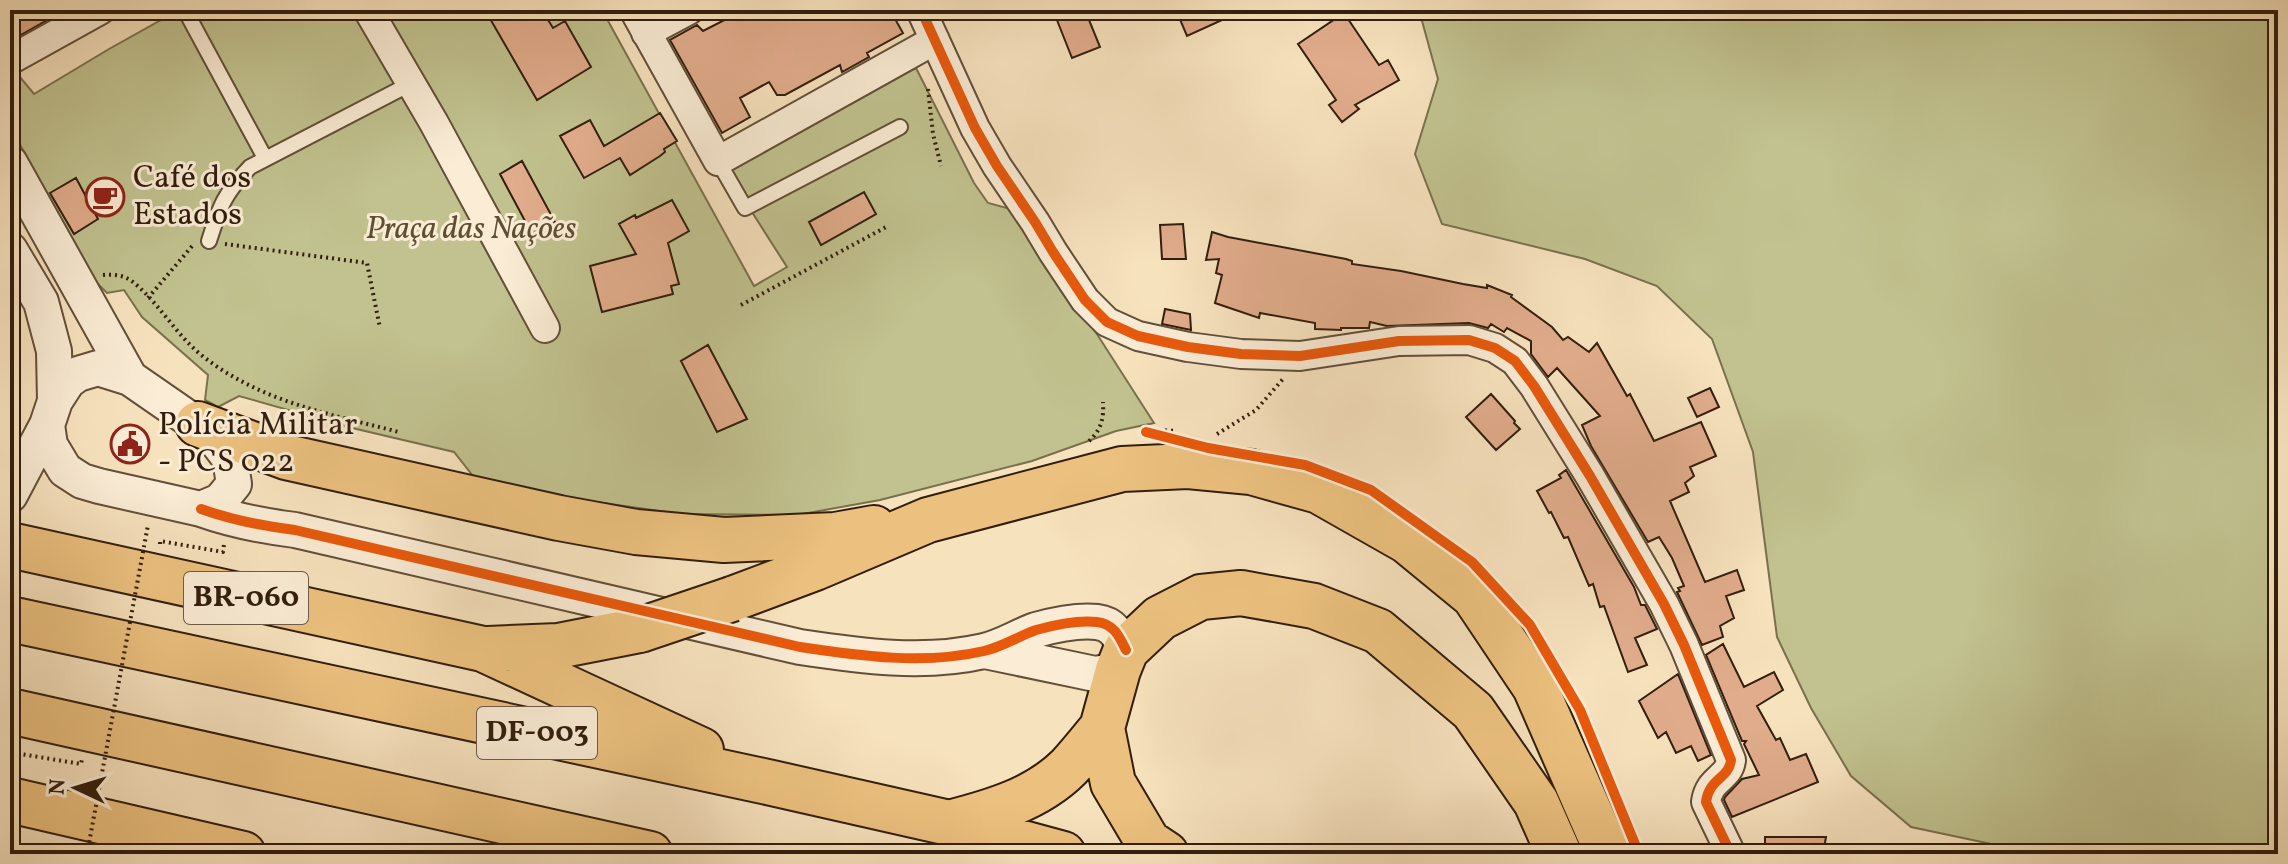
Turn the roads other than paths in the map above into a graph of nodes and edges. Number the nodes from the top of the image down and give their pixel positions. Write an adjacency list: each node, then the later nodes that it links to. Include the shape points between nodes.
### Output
1 (100, 10): 8 (street)
2 (185, 10): 11 (lane)
3 (368, 10): 9 (street)
4 (689, 10): 6 (street)
5 (921, 10): 7 (street)
6 (640, 22): 12 (street)
7 (927, 44): 12 (street); 42 (street, via 997,166 1085,300 1107,322 1138,336 1241,354 1300,356 1399,341 1469,340 1515,361 1590,476 1684,645 1731,760 1707,792 1706,802)
8 (10, 60)
9 (410, 84): 11 (lane); 17 (street)
10 (900, 127): 12 (lane, via 745,208)
11 (265, 158): 14 (lane, via 231,186)
12 (718, 161)
13 (10, 163): 18 (street)
14 (209, 241)
15 (10, 250): 16 (street)
16 (25, 298): 19 (street, via 54,351)
17 (545, 328)
18 (130, 378): 19 (street, via 98,368 78,374 68,381); 20 (street)
19 (51, 413): 22 (street); 23 (street, via 50,445 65,470 82,481)
20 (198, 424): 21 (street, via 223,446); 24 (main road, via 286,457 636,532 724,540 835,535)
21 (234, 484): 23 (street, via 220,501); 25 (street, via 253,506)
22 (10, 495)
23 (201, 509): 25 (street)
24 (928, 520): 28 (main road, BR-060, bridge, via 815,568 640,630 558,646); 41 (main road, BR-060, via 1122,469 1188,466 1251,472 1319,491 1407,541 1474,596 1535,687)
25 (295, 530): 29 (street, via 800,647 887,658)
26 (10, 545): 28 (main road, BR-060)
27 (10, 619): 33 (main road, DF-003)
28 (483, 649): 33 (main road)
29 (985, 651): 30 (street, via 1095,674); 30 (street, via 1038,630 1095,622 1118,633)
30 (1122, 660): 32 (main road); 40 (main road, via 1160,618 1201,597 1241,593 1314,606 1378,631 1473,711 1536,802)
31 (10, 711): 37 (main road)
32 (1102, 728): 35 (main road, via 1067,769 1032,795); 39 (main road, via 1113,783 1148,842)
33 (772, 783): 35 (main road, DF-003)
34 (18, 784): 36 (main road)
35 (949, 823): 38 (main road, DF-003)
36 (243, 854)
37 (650, 854)
38 (1063, 854)
39 (1166, 854)
40 (1559, 854)
41 (1608, 854)
42 (1731, 854)

